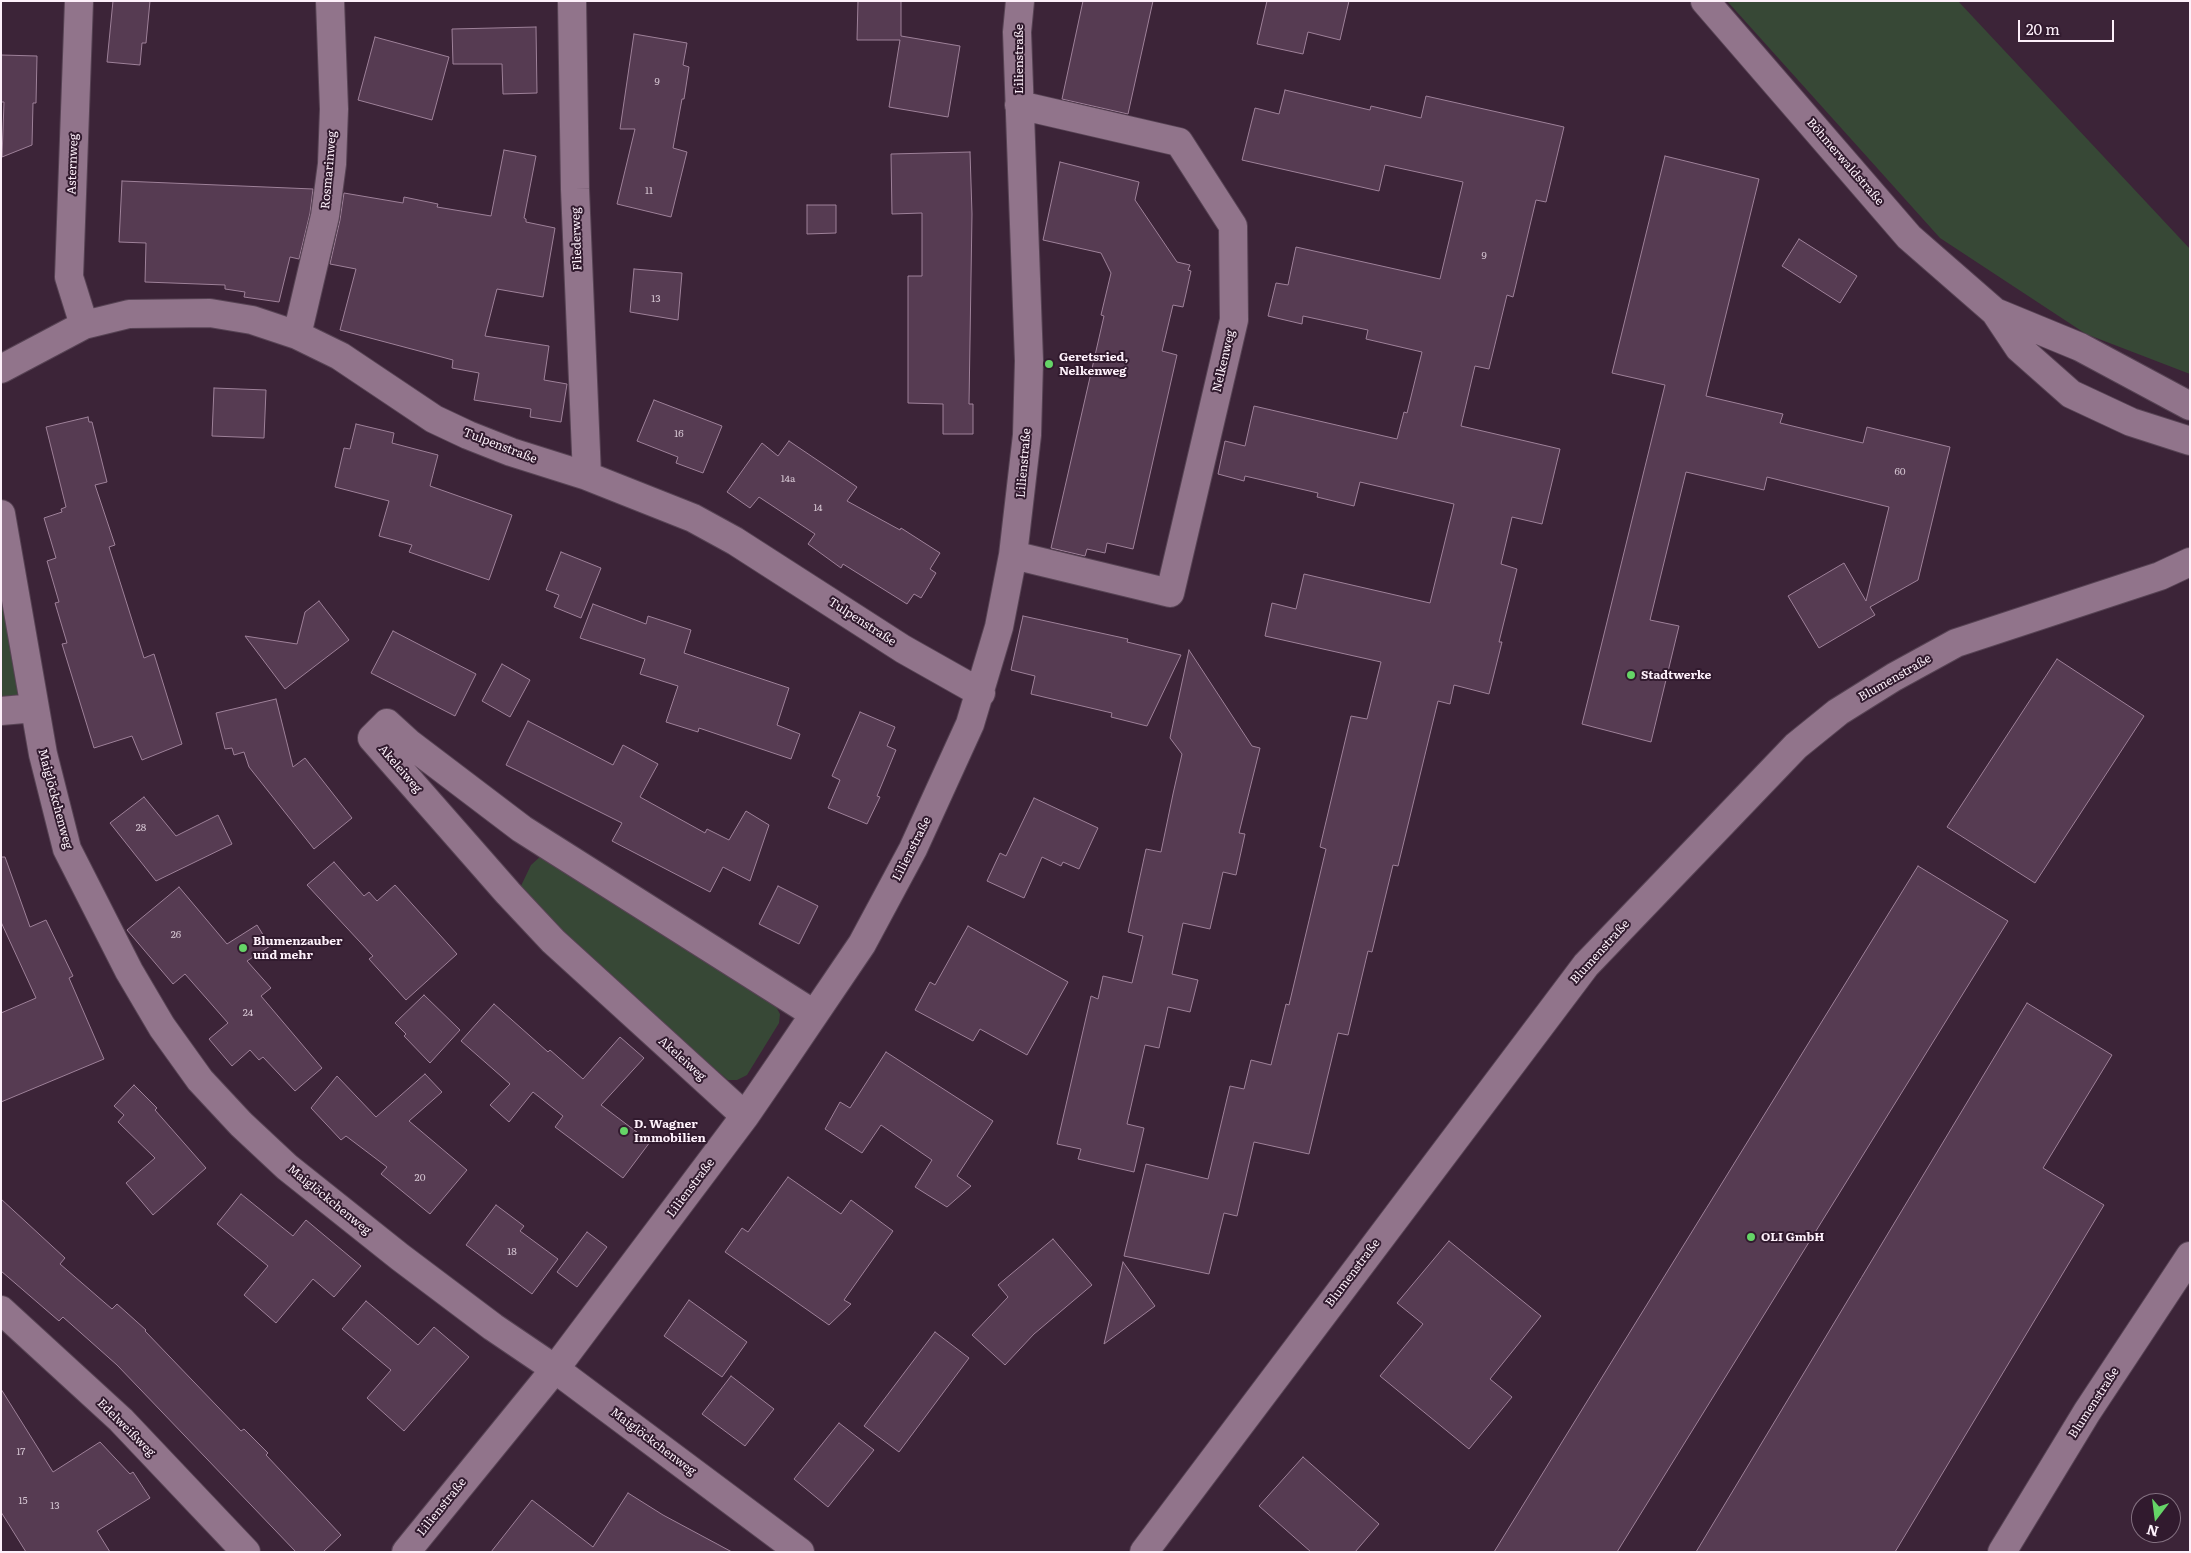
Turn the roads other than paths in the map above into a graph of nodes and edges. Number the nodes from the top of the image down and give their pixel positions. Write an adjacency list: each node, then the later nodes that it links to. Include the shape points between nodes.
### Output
1 (79, 1): 8 (street, Asternweg, via 69,277)
2 (330, 1): 9 (street, Rosmarinweg, via 334,109 332,164 325,216)
3 (572, 1): 13 (street, Fliederweg, via 575,189)
4 (1020, 1): 6 (street, Lilienstraße, via 1017,32)
5 (1705, 1): 7 (street, Böhmerwaldstraße, via 1909,237)
6 (1019, 105): 15 (street, Lilienstraße, via 1029,361 1027,435); 15 (street, Nelkenweg, via 1179,142 1233,226 1234,320 1170,593)
7 (1996, 312): 11 (street, Böhmerwaldstraße, via 2080,348); 12 (street, Böhmerwaldstraße, via 2019,348 2071,394 2131,422)
8 (84, 325): 9 (street, Tulpenstraße, via 129,314 210,313 252,320); 10 (street, Tulpenstraße)
9 (297, 335): 13 (street, Tulpenstraße, via 340,356 434,419 511,452)
10 (1, 369)
11 (2190, 406)
12 (2190, 441)
13 (587, 476): 17 (street, Tulpenstraße, via 693,518 735,541 903,649)
14 (1, 514): 18 (street, Maiglöckchenweg)
15 (1012, 555): 17 (street, Lilienstraße, via 999,627)
16 (2190, 562): 28 (street, Blumenstraße, via 2160,576 1956,643 1838,712 1796,746 1586,964)
17 (981, 693): 20 (street, Lilienstraße, via 914,849 862,944)
18 (35, 708): 19 (street); 24 (street, Maiglöckchenweg, via 53,801 67,848 129,971 162,1027 200,1080 287,1167 400,1257)
19 (1, 711)
20 (814, 1014): 21 (street, Lilienstraße); 21 (street, Akeleiweg, via 522,829 386,723 372,738 553,941)
21 (745, 1116): 24 (street, Lilienstraße)
22 (2190, 1256): 29 (street, Blumenstraße, via 2087,1412)
23 (1, 1310): 25 (street, Edelweißweg, via 121,1420)
24 (555, 1370): 26 (street, Lilienstraße); 27 (street, Maiglöckchenweg)
25 (246, 1552)
26 (406, 1552)
27 (800, 1552)
28 (1144, 1552)
29 (2002, 1552)

